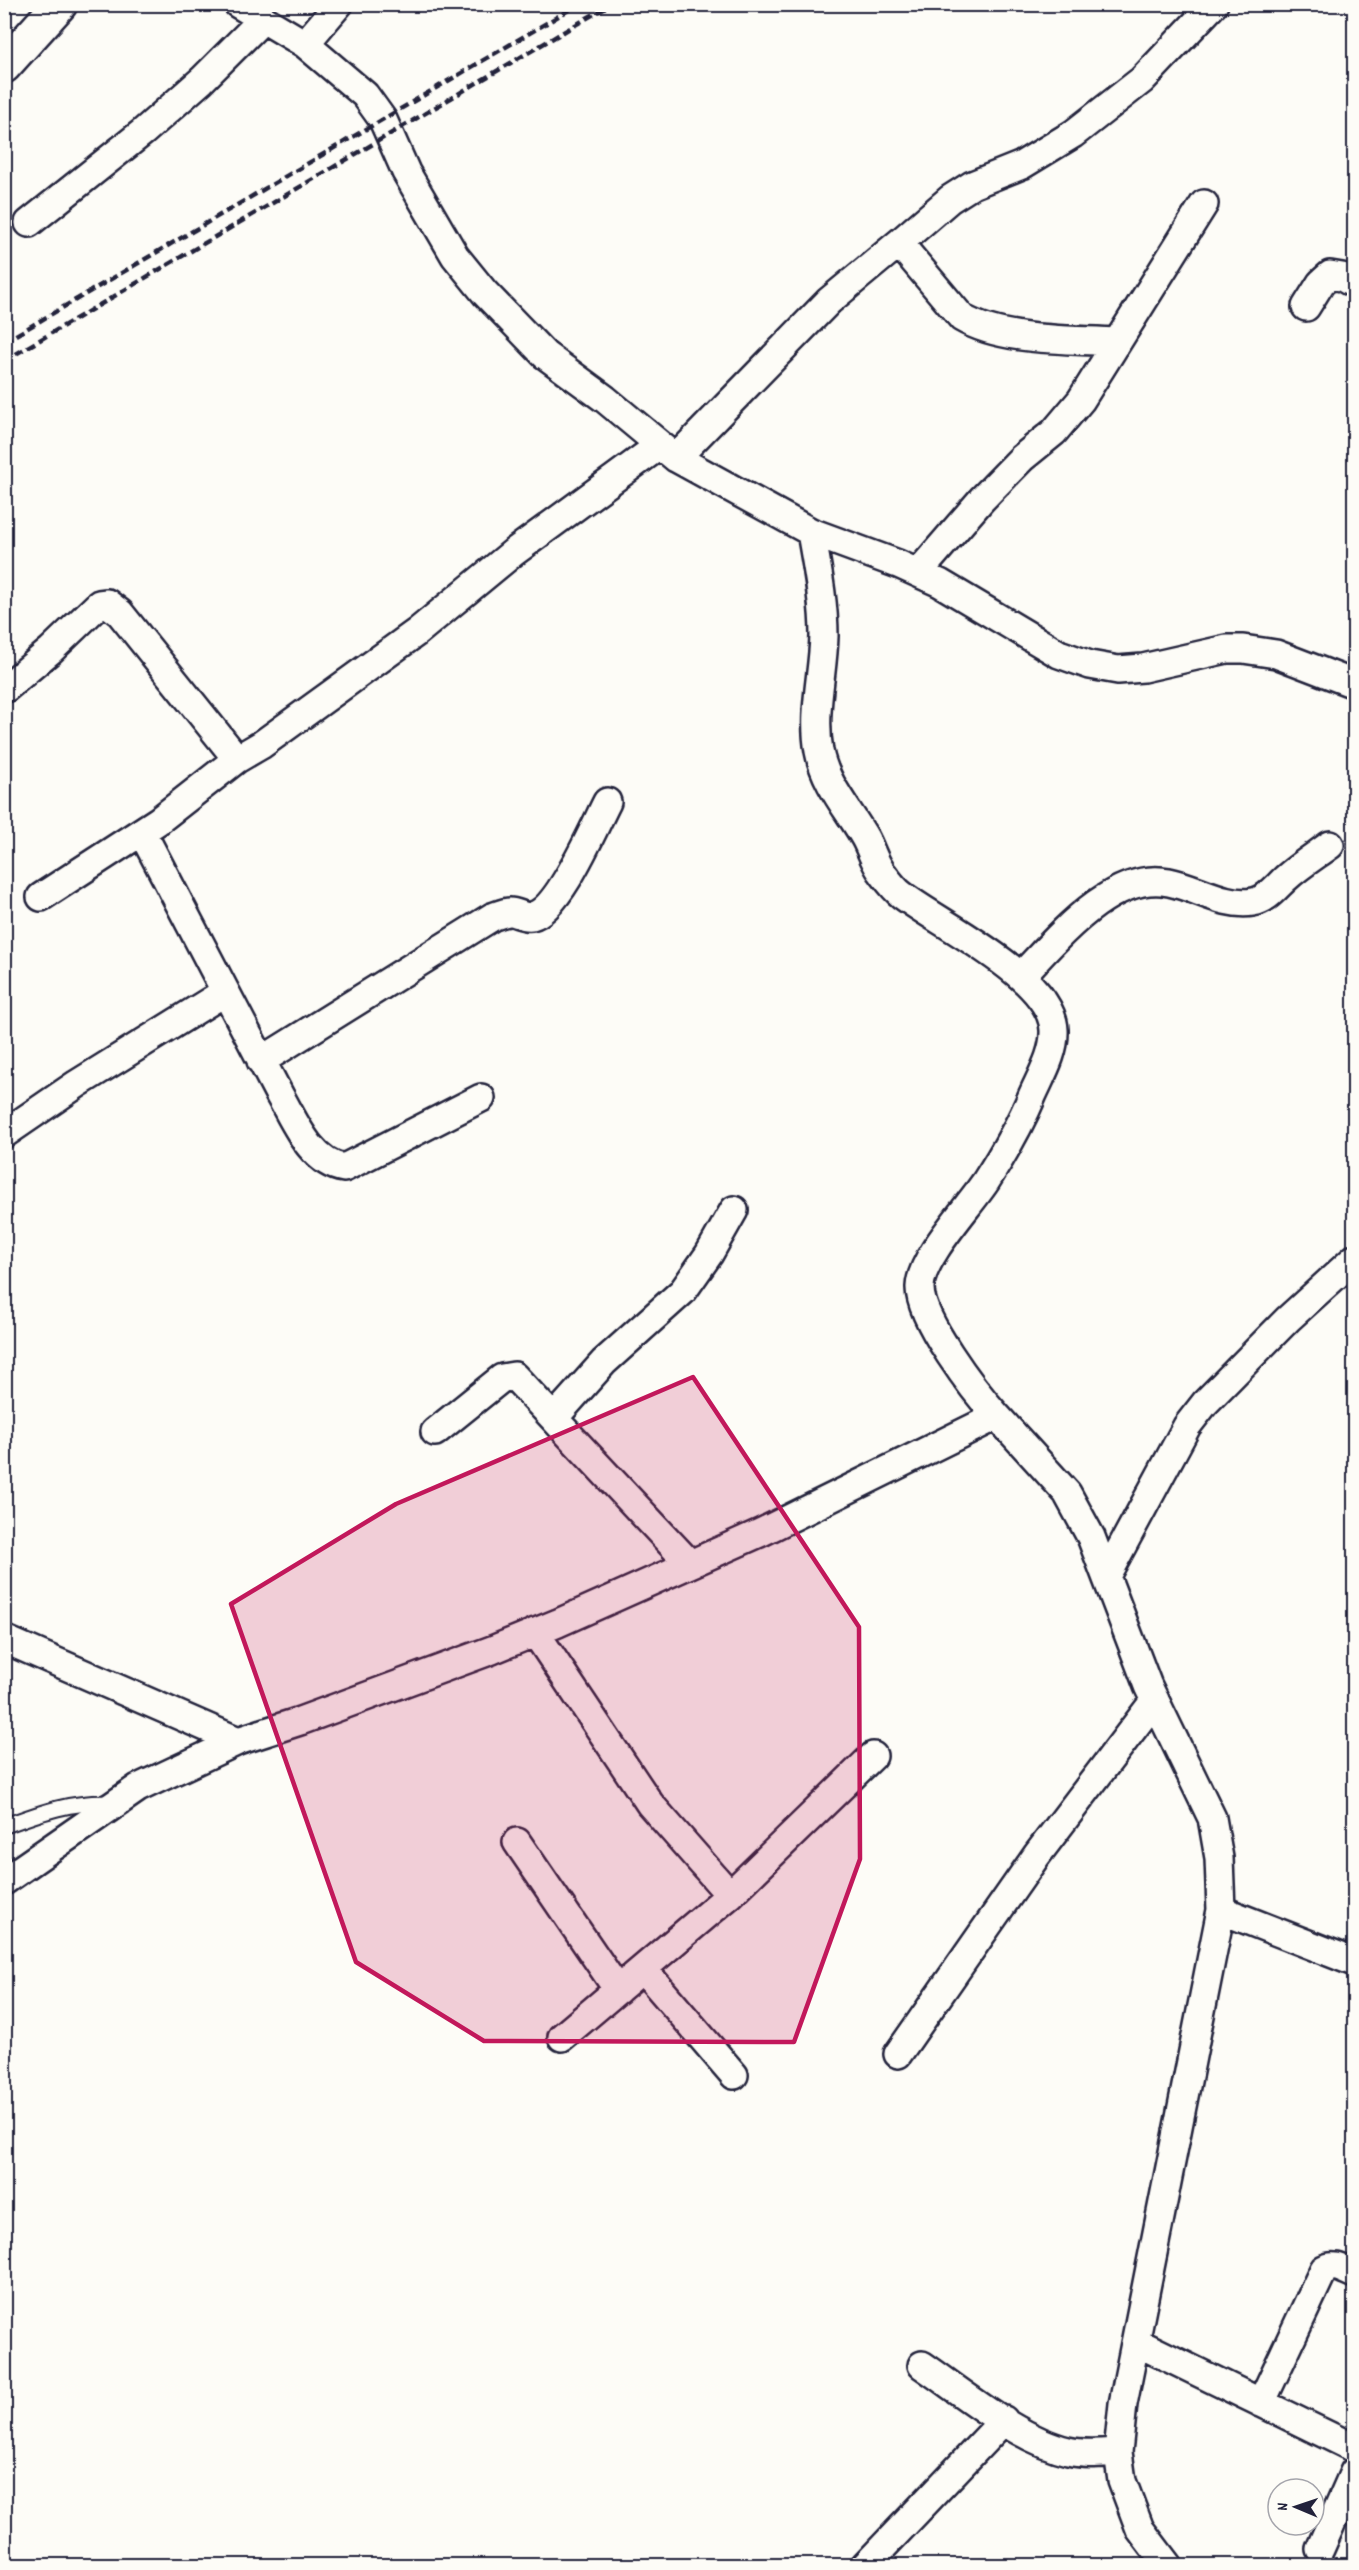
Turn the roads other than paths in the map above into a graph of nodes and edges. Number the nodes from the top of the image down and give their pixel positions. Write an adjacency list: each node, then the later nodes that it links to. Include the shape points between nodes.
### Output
1 (60, 4): 7 (main road)
2 (238, 4): 5 (street)
3 (339, 4): 6 (street)
4 (1214, 4): 11 (street, via 1142,80 1073,134 1022,165 972,185)
5 (263, 19): 6 (street); 10 (street, via 143,132)
6 (305, 44): 15 (street, via 365,95 383,120 406,172 454,256 485,293 545,355)
7 (8, 60): 8 (main road)
8 (4, 85)
9 (1204, 204): 14 (street)
10 (28, 223)
11 (899, 243): 14 (street, via 962,318 974,325 1054,339); 15 (street, via 829,301)
12 (1354, 284): 13 (street, via 1330,275)
13 (1306, 307)
14 (1117, 342): 17 (street, via 1061,424 982,499)
15 (668, 451): 16 (street); 20 (street, via 514,552 417,632)
16 (811, 532): 17 (street); 25 (street, via 821,583 824,636 817,728 824,772 880,869 900,894)
17 (918, 573): 18 (street, via 1059,654 1090,665 1118,670 1143,668 1243,649 1276,654)
18 (1354, 684)
19 (6, 688): 20 (street, via 99,604 107,603 120,613)
20 (237, 759): 22 (street)
21 (607, 802): 27 (street, via 556,898 541,912 533,916 512,912 492,917)
22 (142, 832): 24 (street); 26 (street)
23 (1330, 845): 25 (street, via 1255,902 1235,902 1168,881 1141,881 1111,894 1072,923)
24 (41, 897)
25 (1021, 976): 32 (street, via 1046,1002 1054,1029 1052,1052 1020,1126 934,1254 920,1287 922,1301 939,1336 973,1390)
26 (225, 992): 27 (street); 29 (street, via 76,1084)
27 (261, 1061): 28 (street, via 302,1134 321,1159 333,1167 344,1168 361,1161)
28 (481, 1098)
29 (4, 1134)
30 (734, 1210): 33 (street, via 683,1291 604,1362)
31 (1354, 1259): 36 (street, via 1288,1319 1187,1426)
32 (997, 1416): 35 (street, via 762,1532); 36 (street, via 1067,1493 1091,1536)
33 (554, 1418): 34 (street, via 521,1381 508,1375); 35 (street)
34 (435, 1432)
35 (689, 1563): 37 (street)
36 (1106, 1576): 39 (street)
37 (535, 1632): 40 (street); 46 (street, via 650,1804)
38 (4, 1639): 40 (street)
39 (1155, 1700): 47 (street, via 1212,1818 1220,1858); 52 (street, via 1037,1855)
40 (238, 1741): 42 (street, via 138,1788)
41 (873, 1755): 46 (street)
42 (115, 1803): 43 (lane, via 61,1806); 45 (street)
43 (4, 1826)
44 (517, 1842): 50 (street)
45 (4, 1881)
46 (730, 1895): 49 (street)
47 (1221, 1910): 48 (street); 55 (street)
48 (1354, 1962)
49 (643, 1969): 50 (street); 53 (street)
50 (618, 1990): 51 (street)
51 (562, 2037)
52 (898, 2054)
53 (734, 2075)
54 (1354, 2274): 57 (street, via 1336,2266 1324,2269)
55 (1136, 2342): 57 (street); 60 (street)
56 (922, 2365): 58 (street)
57 (1260, 2403): 59 (street)
58 (1004, 2421): 60 (street, via 1068,2452); 63 (street)
59 (1354, 2448)
60 (1118, 2452): 64 (street, via 1122,2481 1140,2529)
61 (1354, 2472): 62 (street)
62 (1320, 2549)
63 (865, 2565)
64 (1167, 2565)

